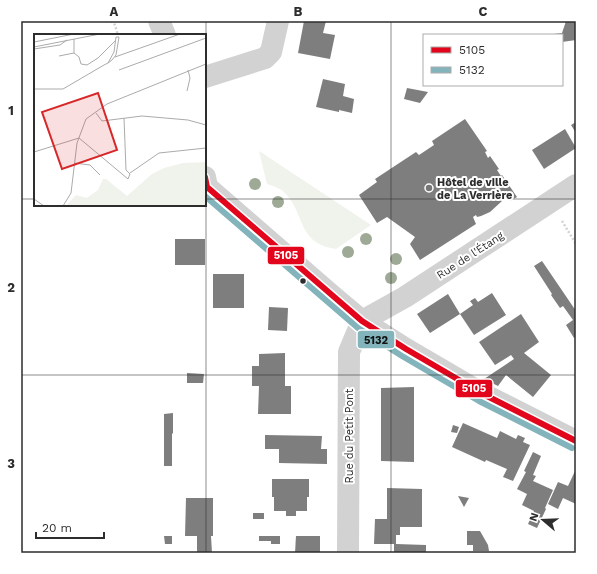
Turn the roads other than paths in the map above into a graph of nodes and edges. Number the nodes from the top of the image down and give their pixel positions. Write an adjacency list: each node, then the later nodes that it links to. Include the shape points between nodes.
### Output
1 (159, 21): 3 (street)
2 (278, 21): 4 (street, via 271,52 265,58)
3 (165, 34)
4 (206, 77)
5 (206, 180): 7 (street, via 208,187)
6 (576, 185): 7 (street, Rue de l'Étang, via 405,297)
7 (362, 321): 8 (street, via 483,394); 9 (street, Rue du Petit Pont, via 349,352)
8 (576, 440)
9 (348, 553)

